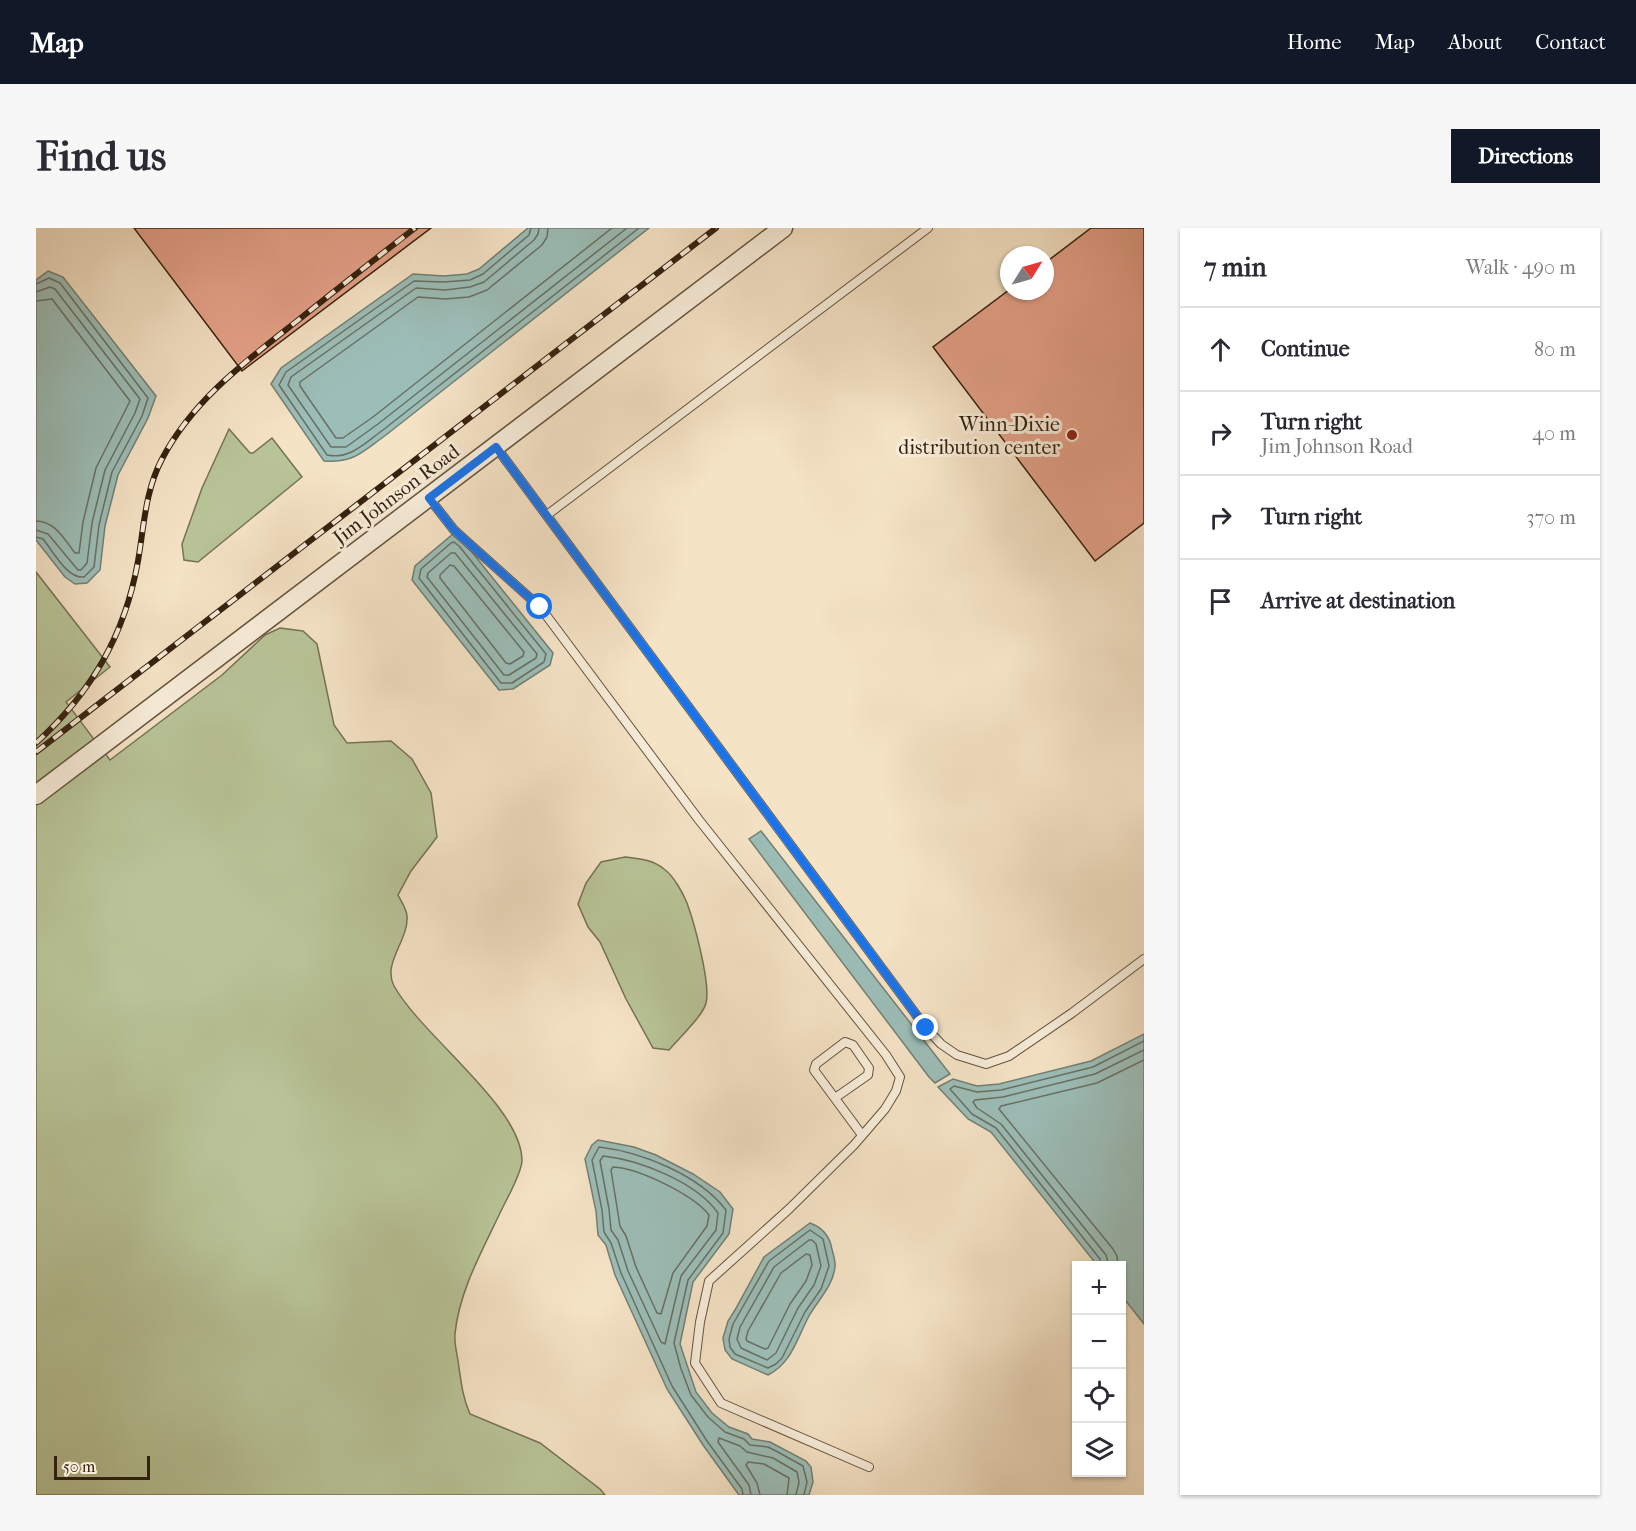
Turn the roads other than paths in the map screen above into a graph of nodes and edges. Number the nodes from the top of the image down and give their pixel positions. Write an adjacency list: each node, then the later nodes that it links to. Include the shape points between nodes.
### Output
1 (783, 228): 3 (street, Jim Johnson Road)
2 (928, 228): 5 (lane)
3 (496, 447): 4 (street, Jim Johnson Road); 5 (lane)
4 (429, 498): 6 (street, Jim Johnson Road); 9 (lane, via 454,530 540,607 699,820 886,1055 900,1077 896,1091)
5 (547, 515): 7 (lane, via 941,1044 957,1055 987,1064 1009,1056)
6 (36, 795)
7 (1144, 959)
8 (835, 1098): 8 (lane, via 814,1070 816,1064 845,1042 853,1046 869,1068 868,1075); 9 (lane)
9 (862, 1135): 10 (lane, via 789,1209 709,1281 694,1363 721,1403)
10 (869, 1467)

